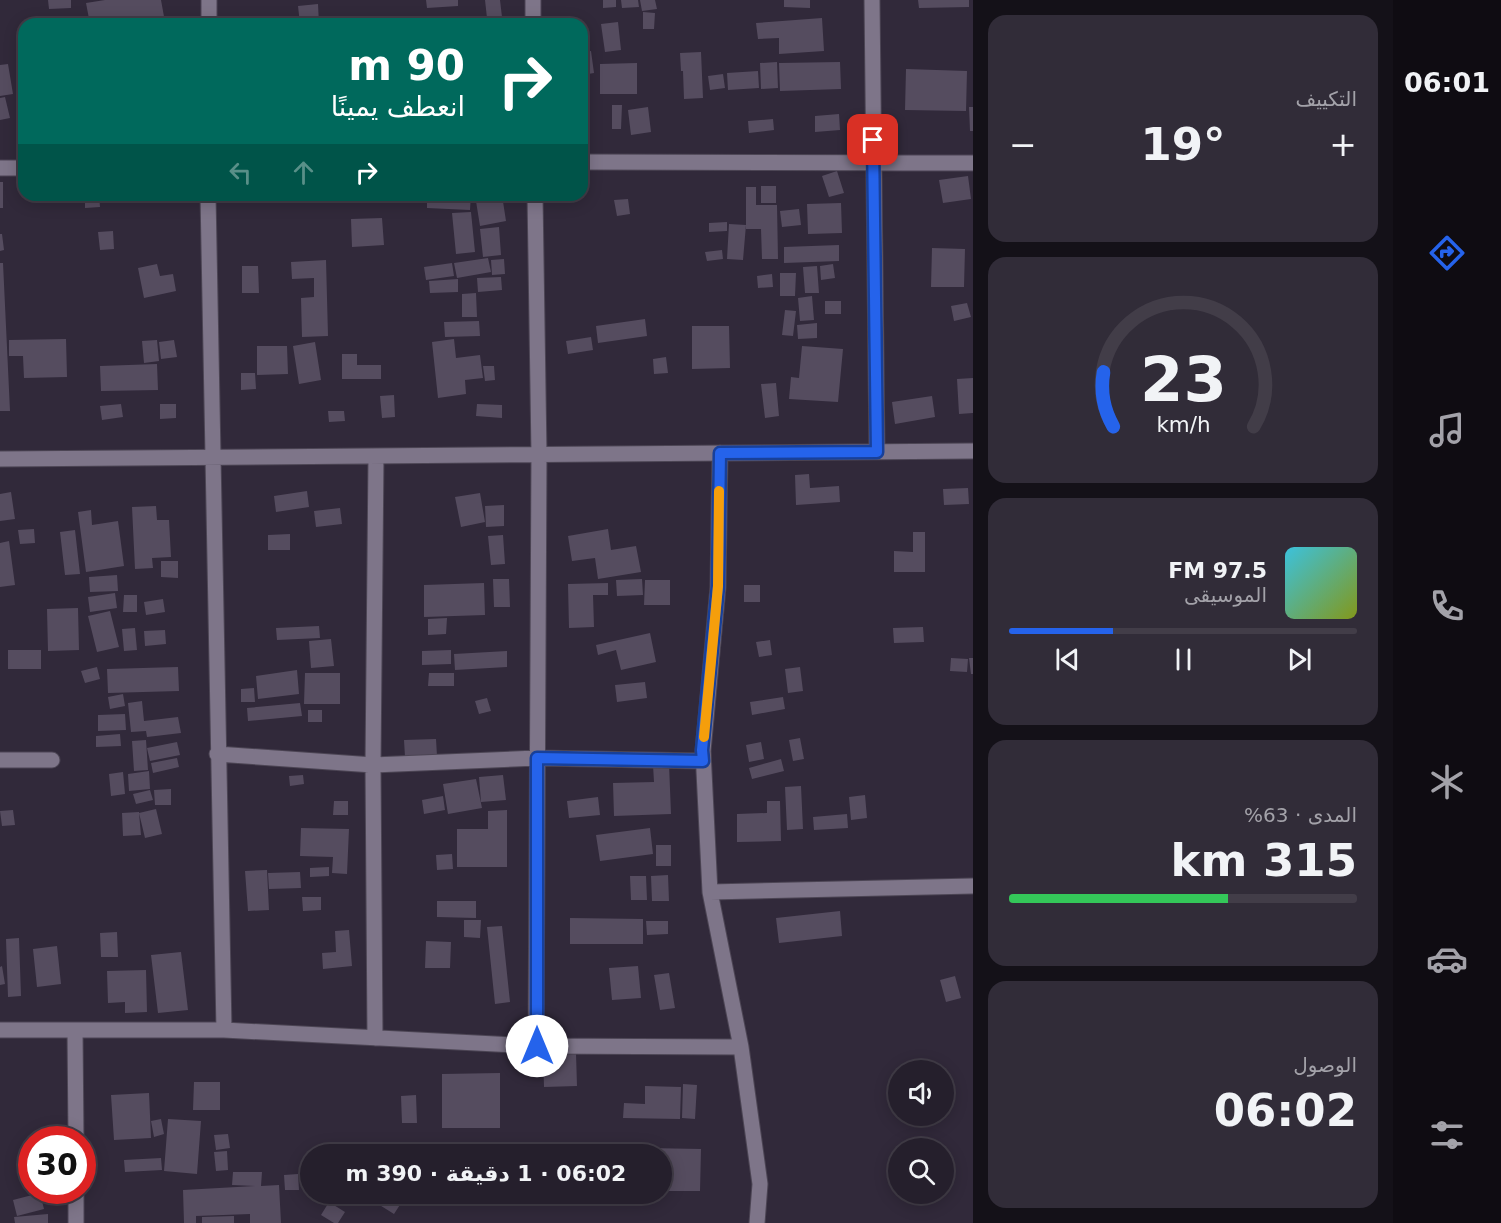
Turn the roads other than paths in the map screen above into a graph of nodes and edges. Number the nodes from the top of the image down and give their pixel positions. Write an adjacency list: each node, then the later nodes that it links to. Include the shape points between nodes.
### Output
1 (209, 0): 4 (street)
2 (533, 0): 5 (street)
3 (872, 0): 7 (street)
4 (209, 18)
5 (533, 18)
6 (588, 162): 7 (street)
7 (873, 163): 8 (street); 14 (street)
8 (973, 163)
9 (0, 168): 10 (street)
10 (18, 168)
11 (208, 201): 18 (street)
12 (535, 201): 16 (street)
13 (973, 451): 14 (street)
14 (877, 452): 15 (street)
15 (720, 453): 16 (street); 24 (street, via 718,586)
16 (539, 454): 17 (street); 21 (street)
17 (376, 456): 18 (street); 25 (street)
18 (212, 457): 19 (street); 20 (street)
19 (0, 459)
20 (218, 754): 25 (street); 30 (street)
21 (537, 758): 24 (street); 25 (street); 32 (street)
22 (0, 760): 23 (street)
23 (52, 760)
24 (703, 761): 27 (street)
25 (373, 765): 31 (street)
26 (973, 886): 27 (street)
27 (710, 892): 33 (street)
28 (0, 1030): 29 (street)
29 (75, 1030): 30 (street); 34 (street)
30 (224, 1030): 31 (street)
31 (375, 1038): 32 (street)
32 (537, 1046): 33 (street)
33 (741, 1047): 37 (street, via 760,1184)
34 (76, 1126)
35 (76, 1204): 36 (street)
36 (76, 1223)
37 (757, 1223)

